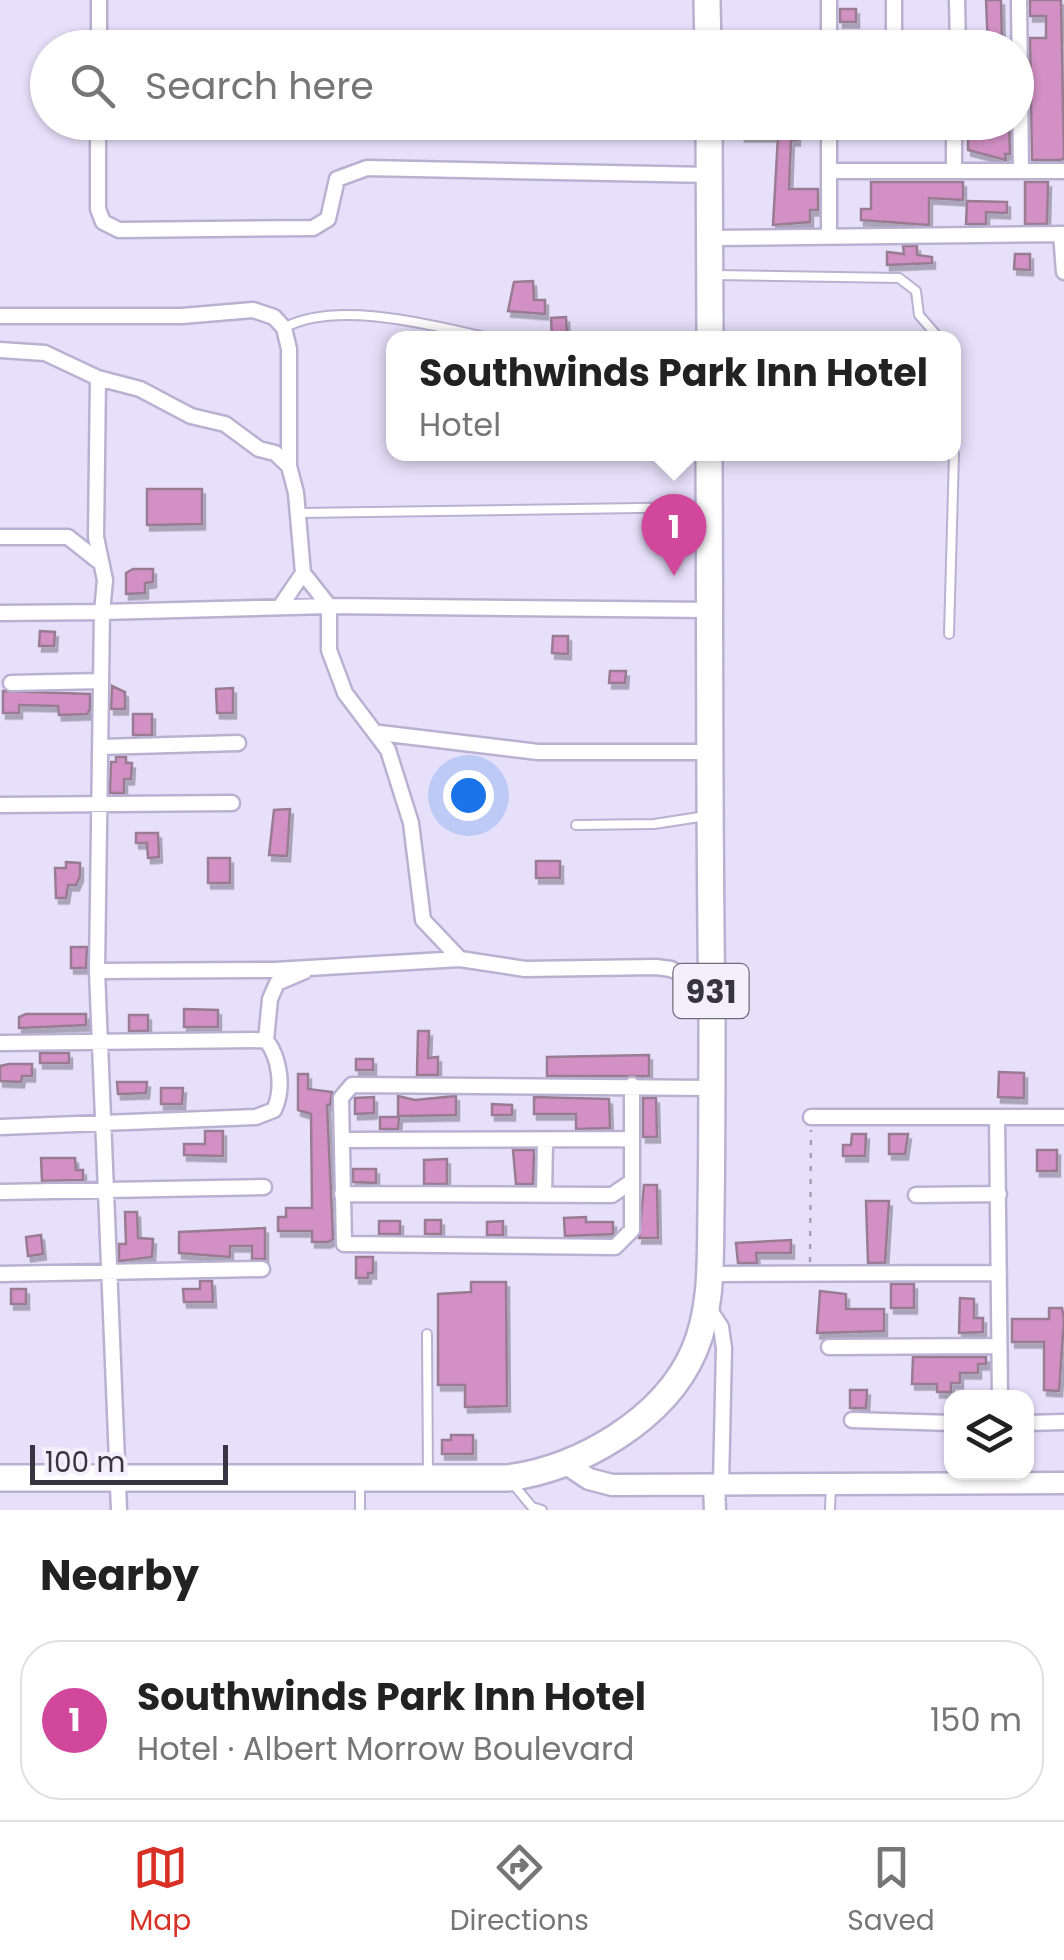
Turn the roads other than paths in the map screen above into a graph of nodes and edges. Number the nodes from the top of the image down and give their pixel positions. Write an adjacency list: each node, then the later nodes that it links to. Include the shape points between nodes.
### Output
1 (99, 0): 7 (street)
2 (707, 0): 8 (highway)
3 (829, 0): 9 (street)
4 (894, 0): 10 (street)
5 (957, 0): 11 (street)
6 (1020, 0): 12 (street)
7 (98, 30)
8 (708, 30)
9 (829, 30)
10 (894, 30)
11 (958, 30)
12 (1020, 30)
13 (98, 140): 22 (street, via 98,209 103,222 119,230 313,228 328,219 337,179 367,168)
14 (709, 140): 22 (highway)
15 (829, 140): 19 (street)
16 (954, 140): 18 (street)
17 (1022, 140): 20 (street)
18 (954, 169): 19 (street); 20 (street)
19 (830, 170): 24 (street)
20 (1022, 170): 21 (street)
21 (1064, 171)
22 (710, 175): 25 (highway)
23 (1062, 234): 24 (street); 26 (street)
24 (830, 236): 25 (street)
25 (711, 238): 27 (highway)
26 (1064, 272)
27 (710, 276): 31 (highway); 32 (lane, via 899,278 916,291 919,315)
28 (0, 316): 29 (street, via 253,310)
29 (284, 328): 30 (lane, via 356,316); 37 (street)
30 (455, 331)
31 (710, 331)
32 (933, 331)
33 (0, 350): 34 (street, via 45,352)
34 (98, 378): 37 (street, via 224,424); 41 (street)
35 (710, 461): 38 (highway, 931)
36 (954, 461): 48 (lane)
37 (289, 466): 39 (street)
38 (710, 507): 39 (lane); 45 (highway, 931)
39 (300, 513): 42 (street)
40 (0, 537): 41 (street, via 68,537)
41 (98, 560): 46 (street)
42 (304, 573): 43 (street); 44 (street)
43 (280, 606): 44 (street); 46 (street)
44 (329, 606): 45 (street); 51 (street, via 326,638 345,693)
45 (710, 610): 54 (highway, 931)
46 (102, 612): 47 (street); 49 (street)
47 (0, 613)
48 (949, 634)
49 (100, 681): 50 (street); 53 (street)
50 (12, 683)
51 (380, 734): 54 (street, via 538,752); 60 (street, via 411,823 423,920)
52 (238, 742): 53 (street)
53 (100, 746): 56 (street)
54 (710, 752): 58 (highway, 931)
55 (232, 803): 56 (street)
56 (98, 804): 57 (street); 62 (street)
57 (0, 805)
58 (710, 816): 59 (lane); 63 (highway, 931)
59 (576, 825)
60 (460, 959): 61 (street); 63 (street, via 525,969 656,967)
61 (316, 965): 62 (street); 64 (street, via 272,990)
62 (97, 971): 65 (street)
63 (711, 989): 68 (highway, 931)
64 (266, 1040): 65 (street); 72 (street, via 278,1075 274,1110 256,1117)
65 (99, 1042): 66 (street); 72 (street)
66 (0, 1043)
67 (632, 1085): 68 (street); 74 (street); 75 (street, via 352,1085 341,1098)
68 (713, 1088): 89 (highway, 931)
69 (811, 1117): 70 (street)
70 (998, 1117): 71 (street); 83 (street)
71 (1064, 1117)
72 (101, 1124): 73 (street); 79 (street)
73 (0, 1127)
74 (632, 1139): 76 (street); 77 (street)
75 (342, 1140): 76 (street); 81 (street)
76 (545, 1141): 82 (street)
77 (631, 1182): 81 (street, via 632,1230 624,1242 600,1250 348,1247 342,1239); 82 (street, via 612,1195)
78 (264, 1187): 79 (street)
79 (103, 1188): 80 (street); 86 (street)
80 (0, 1192)
81 (342, 1194): 82 (street)
82 (544, 1194)
83 (999, 1194): 84 (street); 87 (street)
84 (916, 1195)
85 (262, 1269): 86 (street)
86 (107, 1271): 88 (street); 101 (street)
87 (999, 1273): 89 (street); 92 (street)
88 (0, 1274)
89 (710, 1274): 90 (highway, 931)
90 (706, 1306): 99 (highway, 931, via 694,1350 673,1389 628,1428); 107 (street, via 721,1327 724,1348)
91 (427, 1334): 104 (lane)
92 (998, 1346): 93 (street); 94 (street)
93 (829, 1347)
94 (1000, 1390)
95 (852, 1420): 97 (street)
96 (1064, 1422): 98 (street)
97 (944, 1423)
98 (1034, 1424)
99 (564, 1463): 102 (highway, 931); 107 (main road, via 612,1485)
100 (0, 1478): 101 (highway, 931)
101 (119, 1478): 103 (highway, 931); 110 (street)
102 (508, 1478): 104 (highway, 931); 112 (lane)
103 (360, 1479): 104 (highway, 931); 111 (lane)
104 (428, 1479)
105 (944, 1480): 108 (main road)
106 (1022, 1480): 109 (main road)
107 (718, 1484): 108 (main road); 113 (main road)
108 (830, 1484): 114 (lane)
109 (1064, 1484)
110 (119, 1510)
111 (360, 1510)
112 (542, 1510)
113 (714, 1510)
114 (830, 1510)

